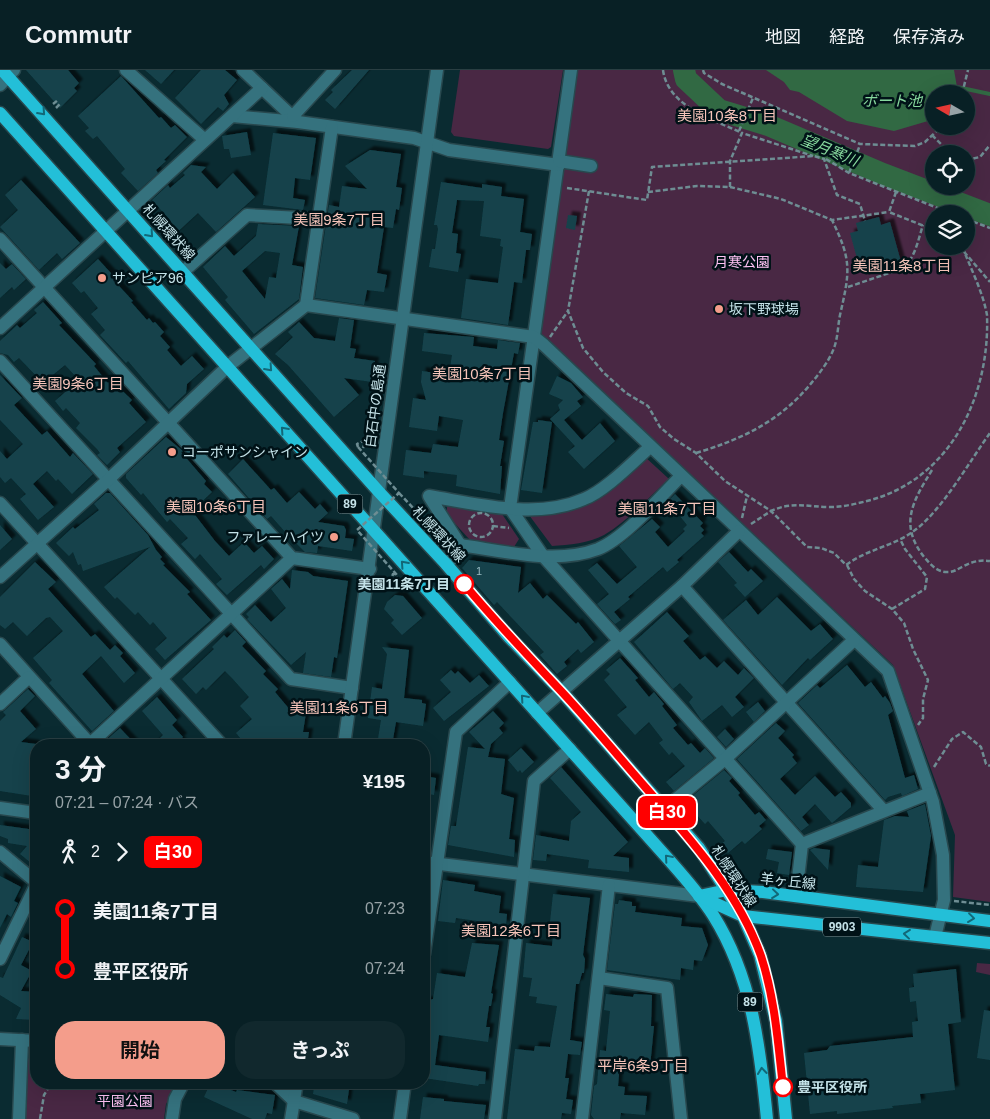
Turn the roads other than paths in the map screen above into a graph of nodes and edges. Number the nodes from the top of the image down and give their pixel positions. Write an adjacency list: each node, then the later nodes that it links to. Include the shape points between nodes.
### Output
1 (126, 70): 12 (street)
2 (243, 70): 7 (street)
3 (335, 70): 10 (street)
4 (437, 70): 13 (street, 白石中の島通)
5 (571, 70): 14 (street)
6 (6, 76): 16 (main road, 札幌環状線 / 89, one-way to 16)
7 (262, 88): 9 (street); 10 (street)
8 (0, 113): 18 (main road, 89)
9 (232, 116): 10 (street); 12 (street)
10 (296, 119): 11 (street)
11 (332, 127): 13 (street, via 414,138); 17 (street)
12 (205, 140): 16 (street)
13 (427, 144): 14 (street, via 448,150); 23 (street, 白石中の島通)
14 (559, 163): 15 (street); 25 (street)
15 (592, 166)
16 (130, 211): 18 (street); 20 (main road, 札幌環状線 / 89, one-way to 20)
17 (318, 219): 20 (street, via 247,215); 22 (street)
18 (105, 231): 21 (street); 28 (main road, 89)
19 (0, 239): 21 (street)
20 (184, 271): 26 (main road, 札幌環状線 / 89)
21 (44, 288): 24 (street); 29 (street)
22 (306, 304): 23 (street); 26 (street)
23 (401, 320): 25 (street); 33 (street, 白石中の島通)
24 (0, 328)
25 (539, 341): 30 (street); 35 (street)
26 (250, 347): 28 (street); 33 (main road, 札幌環状線 / 89, one-way to 33)
27 (0, 361): 32 (street)
28 (227, 367): 29 (street); 36 (main road, 89, one-way to 28)
29 (168, 423): 32 (street); 41 (street)
30 (650, 447): 31 (street); 35 (street, via 585,499 548,509)
31 (681, 476): 37 (street); 40 (street, via 629,528 598,549)
32 (109, 480): 38 (street); 46 (street)
33 (380, 493): 36 (street, 白石中の島通); 42 (main road, 札幌環状線 / 89)
34 (0, 502): 38 (street)
35 (510, 508): 39 (street, via 429,496); 40 (street)
36 (374, 531): 43 (street, 白石中の島通); 52 (main road, 89, one-way to 36)
37 (739, 532): 45 (street); 47 (street)
38 (38, 543): 44 (street); 51 (street)
39 (460, 545): 40 (street); 42 (street, via 456,555)
40 (543, 556): 48 (street)
41 (292, 558): 43 (street); 46 (street)
42 (446, 564): 54 (main road, 札幌環状線 / 89, via 509,638)
43 (370, 569): 53 (street, 白石中の島通)
44 (0, 577)
45 (682, 586): 48 (street); 56 (street)
46 (233, 613): 51 (street); 53 (street, via 291,679)
47 (854, 640): 56 (street); 64 (street, via 888,671)
48 (620, 642): 54 (street); 63 (street)
49 (0, 644): 50 (street)
50 (29, 677): 55 (street); 58 (street)
51 (162, 679): 59 (street); 60 (street)
52 (510, 682): 57 (main road, 89, one-way to 52); 72 (street, via 456,732)
53 (352, 688): 61 (street, 白石中の島通)
54 (562, 692): 57 (street); 66 (main road, 札幌環状線 / 89)
55 (0, 704)
56 (786, 704): 63 (street); 67 (street)
57 (537, 713): 62 (main road, 89)
58 (86, 739)
59 (96, 739)
60 (217, 739)
61 (345, 739)
62 (570, 749): 73 (street, via 534,781); 78 (main road, 89, one-way to 62)
63 (725, 759): 66 (street); 69 (street)
64 (930, 793): 67 (street); 81 (street, via 943,855)
65 (0, 808): 68 (street)
66 (664, 809): 76 (main road, 札幌環状線 / 89, via 699,848)
67 (883, 810): 69 (street)
68 (30, 812)
69 (802, 844): 79 (street)
70 (0, 852): 74 (street)
71 (430, 863): 72 (street)
72 (437, 864): 73 (street); 80 (street)
73 (524, 874): 75 (street); 101 (street)
74 (30, 879)
75 (609, 884): 78 (street); 87 (street)
76 (726, 890): 78 (main road, 羊ヶ丘線 / 9903); 79 (main road, 羊ヶ丘線 / 9903, one-way to 79); 82 (main road, 札幌環状線 / 89)
77 (30, 896): 86 (street)
78 (699, 896): 82 (main road, 9903); 104 (main road, 89, one-way to 78, via 759,1045 748,991 735,957)
79 (796, 896): 81 (main road, 羊ヶ丘線 / 9903)
80 (430, 912)
81 (941, 915): 83 (main road, 羊ヶ丘線 / 9903, one-way to 83); 84 (street)
82 (743, 916): 84 (main road, 9903, one-way to 82); 105 (main road, 札幌環状線 / 89, via 771,994)
83 (990, 921)
84 (935, 937): 85 (main road, 9903)
85 (990, 943)
86 (0, 959)
87 (599, 978): 102 (street); 103 (street, via 667,988)
88 (0, 1039): 89 (street)
89 (22, 1040): 90 (street); 96 (street)
90 (30, 1041)
91 (180, 1089): 97 (street)
92 (282, 1089): 95 (street)
93 (296, 1089): 95 (street)
94 (404, 1089): 100 (street)
95 (294, 1100): 98 (street); 99 (street)
96 (19, 1119)
97 (172, 1119)
98 (291, 1119)
99 (353, 1119)
100 (400, 1119)
101 (495, 1119)
102 (582, 1119)
103 (680, 1119)
104 (767, 1119)
105 (786, 1119)

